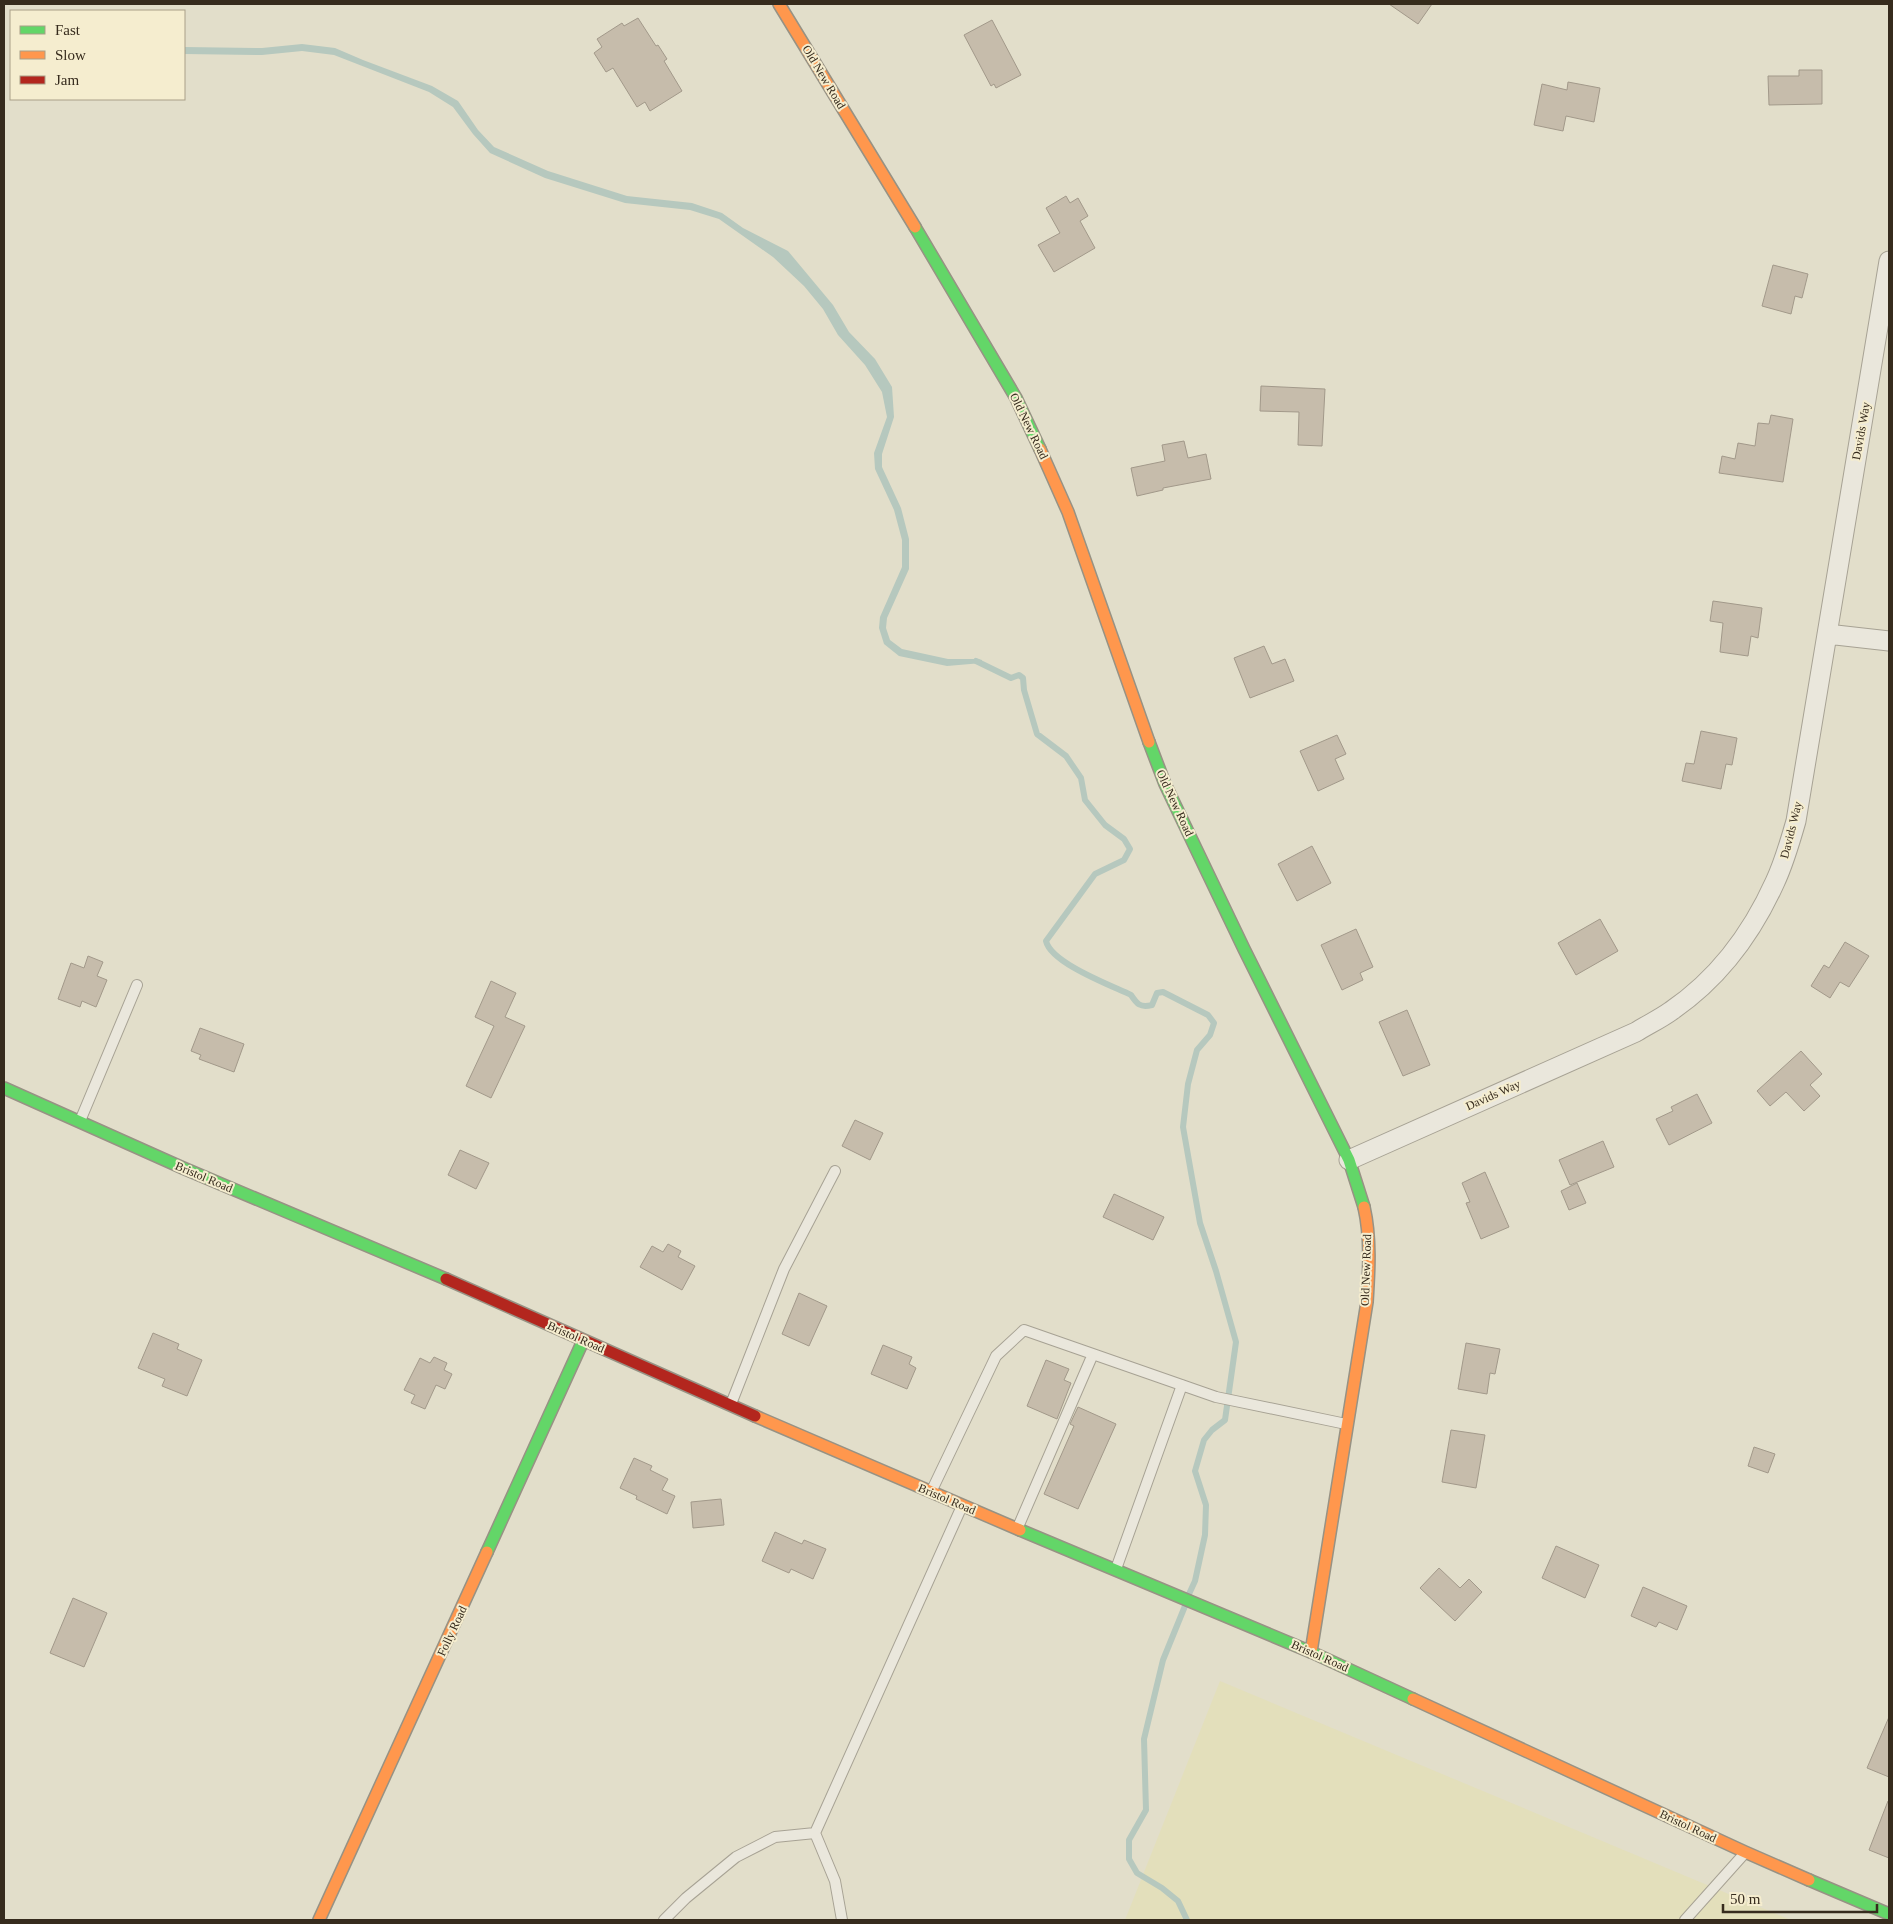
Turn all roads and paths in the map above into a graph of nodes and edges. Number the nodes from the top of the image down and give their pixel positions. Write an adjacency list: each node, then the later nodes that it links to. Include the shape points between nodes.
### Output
1 (779, 4): 8 (street, Old New Road, via 1016,398 1068,512 1165,784)
2 (1889, 261): 3 (street, Davids Way)
3 (1827, 634): 4 (street); 8 (street, Davids Way, via 1796,821 1776,882 1757,919 1733,953 1704,985 1672,1011 1636,1032)
4 (1889, 642)
5 (137, 986): 7 (lane)
6 (4, 1088): 7 (street, Bristol Road)
7 (79, 1122): 10 (street, Bristol Road)
8 (1349, 1160): 14 (street, Old New Road, via 1366,1214 1369,1258 1363,1329)
9 (835, 1171): 13 (lane, via 784,1269)
10 (583, 1341): 13 (street, Bristol Road); 23 (street, Folly Road)
11 (1093, 1354): 12 (lane); 15 (lane, via 1024,1330 996,1356); 17 (lane)
12 (1182, 1385): 14 (lane, via 1238,1403); 18 (lane)
13 (731, 1405): 15 (street, Bristol Road)
14 (1347, 1424): 19 (street, Old New Road)
15 (931, 1492): 16 (street, Bristol Road)
16 (962, 1505): 17 (street, Bristol Road); 20 (lane)
17 (1017, 1528): 18 (street, Bristol Road)
18 (1116, 1570): 19 (street, Bristol Road)
19 (1311, 1652): 21 (street, Bristol Road)
20 (815, 1833): 24 (lane, via 775,1837 736,1857); 25 (lane, via 835,1881)
21 (1746, 1852): 22 (street, Bristol Road); 26 (lane)
22 (1889, 1914)
23 (319, 1920)
24 (664, 1920)
25 (842, 1920)
26 (1685, 1920)

